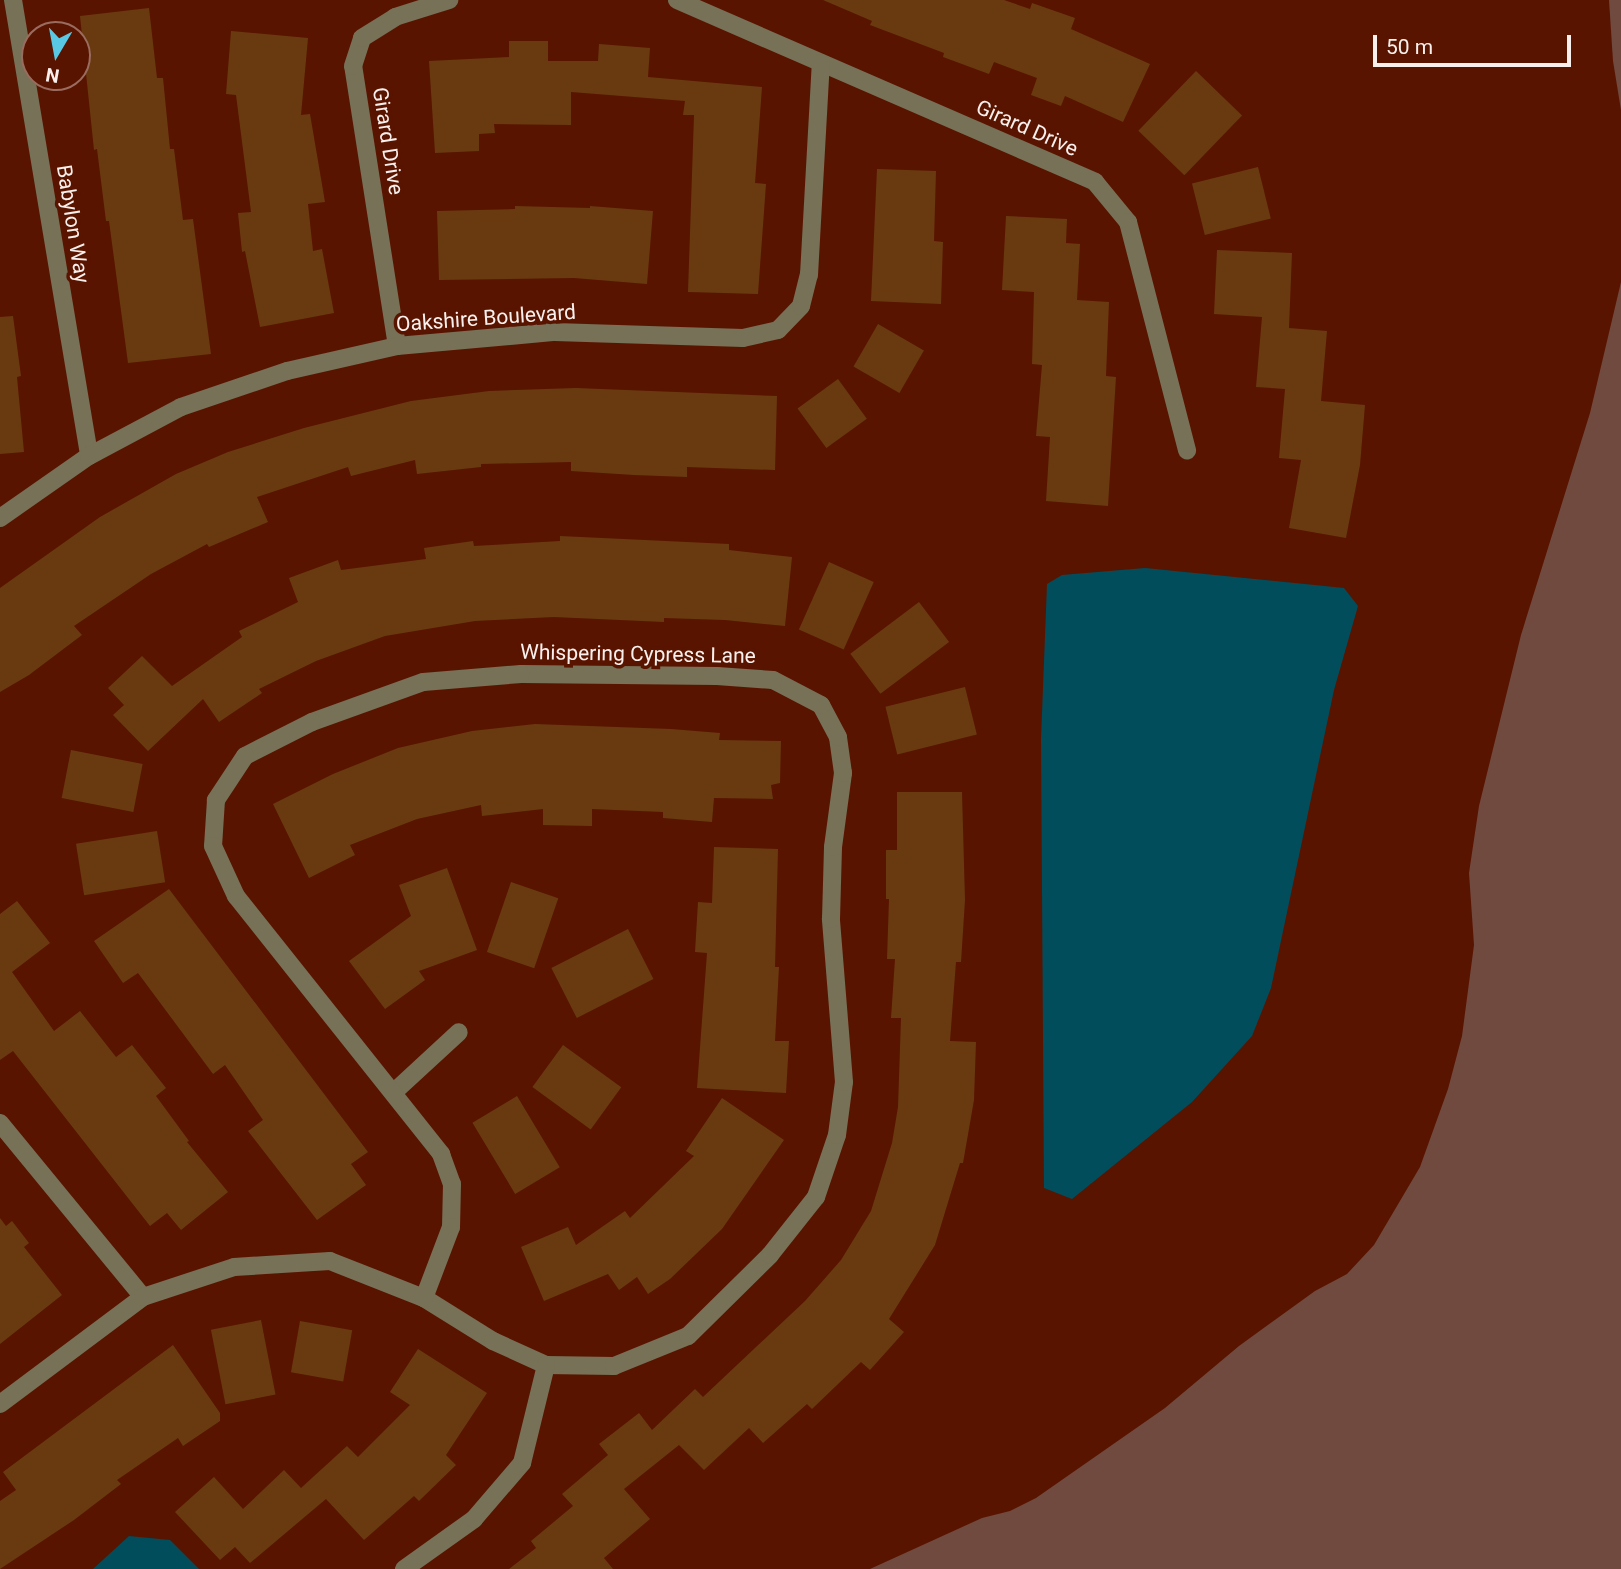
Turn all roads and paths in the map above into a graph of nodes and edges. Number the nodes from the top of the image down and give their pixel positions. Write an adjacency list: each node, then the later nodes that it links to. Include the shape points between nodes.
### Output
1 (13, 0): 7 (street, Babylon Way)
2 (449, 0): 5 (street, Girard Drive, via 395,17 362,38 353,66)
3 (677, 0): 4 (street, Girard Drive)
4 (821, 63): 5 (street, Oakshire Boulevard, via 810,275 802,306 779,330 743,338 555,332); 6 (street, Girard Drive, via 1095,182 1128,222)
5 (397, 346): 7 (street, Oakshire Boulevard, via 286,371 181,407)
6 (1187, 450)
7 (89, 456): 8 (street, Oakshire Boulevard)
8 (0, 518)
9 (459, 1032): 10 (street)
10 (394, 1092): 13 (street, Whispering Cypress Lane, via 442,1154 452,1184 452,1227); 14 (street, Whispering Cypress Lane, via 236,896 212,846 216,800 245,756 312,722 422,682 521,674 717,676 773,680 821,705 838,737 843,773 833,847 831,919 844,1082 837,1135 816,1197 770,1255 688,1336 614,1366)
11 (0, 1123): 12 (street)
12 (143, 1297): 13 (street, Whispering Cypress Lane, via 234,1267 330,1261); 15 (street, Whispering Cypress Lane)
13 (424, 1298): 14 (street, Whispering Cypress Lane, via 493,1341)
14 (546, 1365): 16 (street, via 522,1463 474,1519)
15 (0, 1404)
16 (404, 1569)

